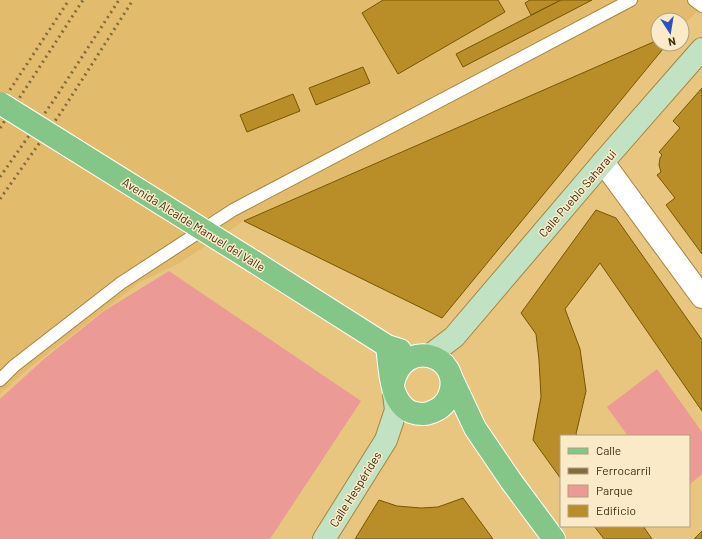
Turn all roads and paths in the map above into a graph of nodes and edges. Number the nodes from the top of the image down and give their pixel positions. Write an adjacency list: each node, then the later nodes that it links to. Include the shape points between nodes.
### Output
1 (631, 0): 12 (lane, via 233,210 121,283 14,366)
2 (694, 0): 3 (lane)
3 (702, 6)
4 (702, 50): 6 (street, Calle Pueblo Saharaui)
5 (0, 103): 9 (main road, Avenida Alcalde Manuel del Valle, bridge)
6 (603, 162): 7 (street); 8 (street, Calle Pueblo Saharaui)
7 (702, 297)
8 (454, 337): 10 (street, Calle Pueblo Saharaui); 11 (street)
9 (387, 346): 10 (main road, Avenida Alcalde Manuel del Valle); 13 (main road)
10 (423, 355): 11 (main road, via 443,363); 13 (main road, via 408,359 400,365 395,374)
11 (450, 375): 14 (main road, via 452,388 449,397 444,406); 15 (main road)
12 (0, 380)
13 (393, 389): 14 (main road, via 399,403 406,409 416,413); 16 (street, Calle Hespérides, via 396,410)
14 (429, 413): 15 (main road); 16 (street, Calle Hespérides)
15 (475, 428): 18 (main road)
16 (386, 440): 17 (street, Calle Hespérides)
17 (324, 539)
18 (554, 539)

